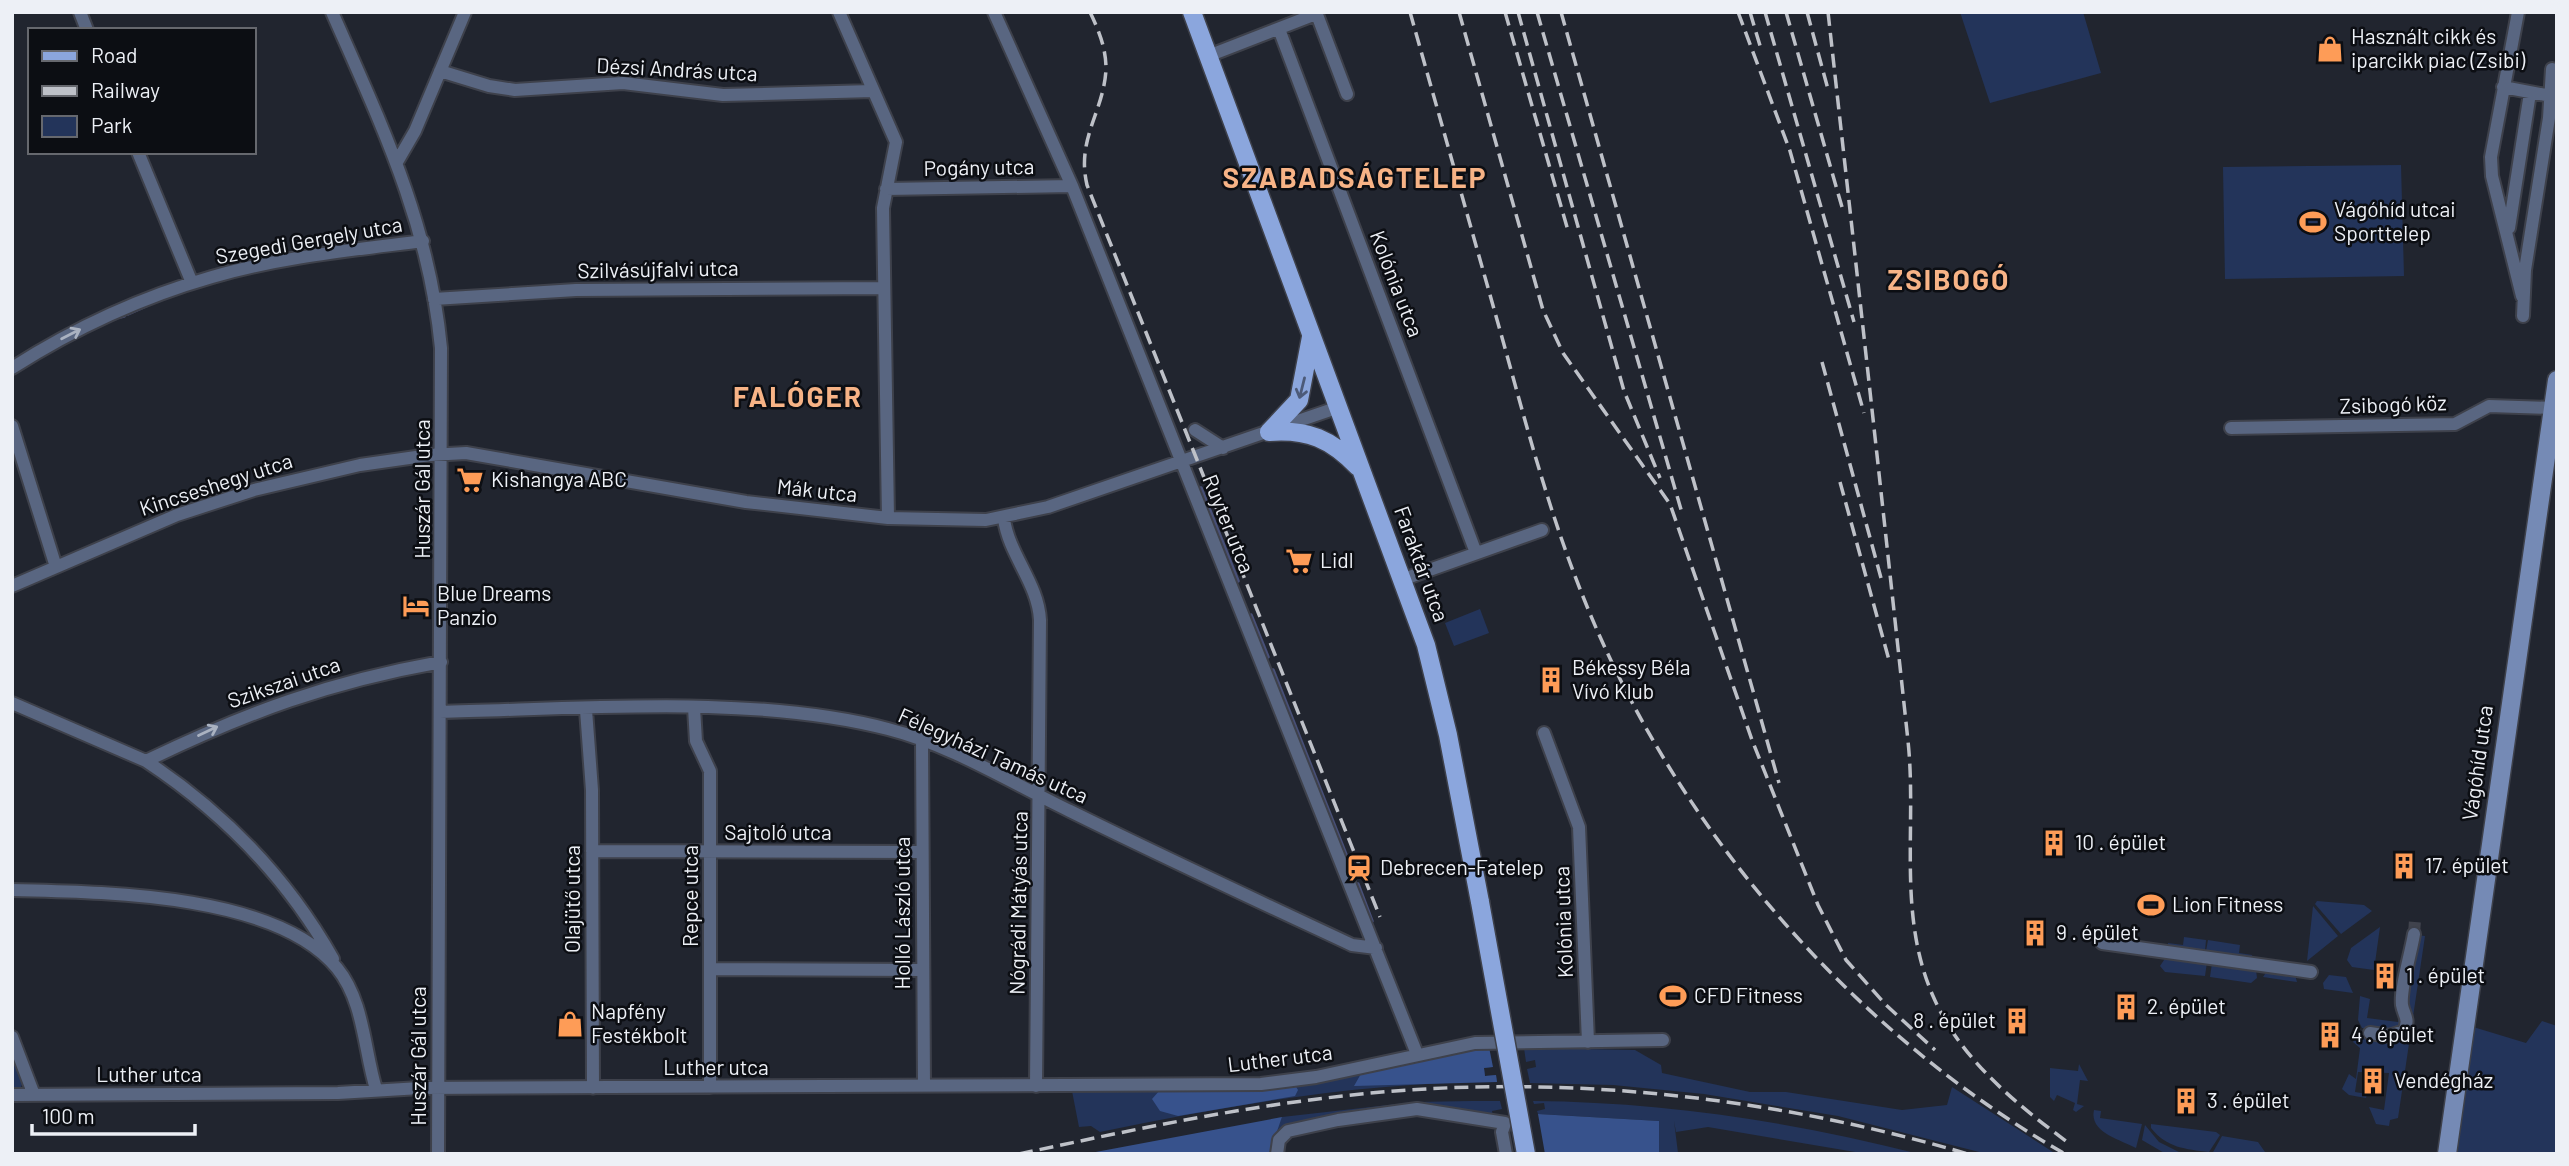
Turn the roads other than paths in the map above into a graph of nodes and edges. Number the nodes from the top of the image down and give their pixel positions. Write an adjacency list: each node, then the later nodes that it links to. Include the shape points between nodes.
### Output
1 (332, 12): 18 (street, Huszár Gál utca)
2 (465, 12): 11 (street)
3 (839, 12): 13 (street)
4 (994, 12): 19 (street, Ruyter utca)
5 (1192, 12): 9 (main road, Faraktár utca)
6 (2518, 12): 12 (street)
7 (1316, 13): 8 (street); 14 (street)
8 (1279, 29): 9 (street); 44 (street, Kolónia utca)
9 (1208, 56): 28 (main road, Faraktár utca)
10 (2552, 69): 16 (street)
11 (440, 71): 13 (street, Dézsi András utca, via 515,90 623,83 723,95); 18 (street)
12 (2503, 88): 15 (street); 21 (street, via 2491,166)
13 (873, 90): 20 (street, via 896,142)
14 (1347, 93)
15 (2530, 93): 16 (street); 21 (street)
16 (2551, 96): 25 (street)
17 (139, 154): 23 (street)
18 (397, 162): 22 (street, Huszár Gál utca)
19 (1072, 186): 20 (street, Pogány utca); 39 (street, Ruyter utca)
20 (886, 189): 24 (street)
21 (2507, 235): 25 (street)
22 (423, 241): 23 (street, Szegedi Gergely utca, via 267,264); 26 (street, Huszár Gál utca)
23 (192, 283): 29 (street, Szegedi Gergely utca, one-way to 23, via 87,326)
24 (883, 288): 26 (street, Szilvásújfalvi utca, via 576,290); 41 (street)
25 (2522, 296): 27 (street)
26 (434, 299): 38 (street, Huszár Gál utca, via 442,361)
27 (2523, 316)
28 (1311, 332): 31 (main road, Faraktár utca); 36 (main road, one-way to 36, via 1299,400)
29 (12, 368)
30 (2557, 380): 32 (main road, Vágóhíd utca)
31 (1339, 407): 36 (street, Mák utca); 40 (main road, Faraktár utca)
32 (2553, 408): 34 (street, Zsibogó köz, via 2489,407 2455,425); 85 (main road, Vágóhíd utca)
33 (12, 426): 45 (street)
34 (2231, 428)
35 (1195, 430): 37 (street)
36 (1269, 432): 37 (street, Mák utca); 40 (main road, via 1295,430 1320,436)
37 (1223, 448): 39 (street, Mák utca)
38 (442, 454): 41 (street, Mák utca, via 466,453 746,502); 45 (street, Kincseshegy utca, via 360,465 254,489 177,515); 48 (street, Huszár Gál utca)
39 (1183, 462): 42 (street, Mák utca); 63 (street, Ruyter utca)
40 (1364, 473): 46 (main road, Faraktár utca)
41 (888, 517): 42 (street, Mák utca)
42 (1004, 519): 56 (street, Nógrádi Mátyás utca, via 1039,608)
43 (1542, 530): 44 (street)
44 (1476, 553): 46 (street)
45 (56, 567): 47 (street, Kincseshegy utca)
46 (1404, 579): 84 (main road, Faraktár utca, bridge, via 1437,683)
47 (12, 586)
48 (441, 662): 52 (street, Huszár Gál utca); 55 (street, Szikszai utca, one-way to 48, via 271,705 332,685)
49 (12, 703): 55 (street)
50 (694, 708): 51 (street, Félegyházi Tamás utca); 54 (street, Félegyházi Tamás utca, via 860,723); 58 (street, Repce utca, via 696,741 710,768)
51 (586, 710): 52 (street, Félegyházi Tamás utca); 57 (street, Olajütő utca)
52 (440, 712): 78 (street, Huszár Gál utca)
53 (1544, 733): 71 (street, Kolónia utca, via 1579,827)
54 (922, 741): 56 (street, Félegyházi Tamás utca); 59 (street, Holló László utca)
55 (146, 761): 64 (street, via 239,836 279,879 307,915)
56 (1039, 795): 63 (street, Félegyházi Tamás utca, via 1352,945); 74 (street, Nógrádi Mátyás utca)
57 (593, 851): 58 (street, Sajtoló utca); 76 (street, Olajütő utca)
58 (710, 852): 59 (street, Sajtoló utca); 65 (street, Repce utca)
59 (922, 852): 66 (street, Holló László utca)
60 (12, 890): 64 (street, via 117,893 216,908 297,937)
61 (2413, 934): 68 (street, via 2402,1006 2407,1026 2389,1036)
62 (2102, 943): 67 (street)
63 (1376, 947): 72 (street, Ruyter utca)
64 (338, 969): 77 (street, via 358,1013)
65 (710, 969): 66 (street); 75 (street, Repce utca)
66 (923, 970): 73 (street, Holló László utca)
67 (2311, 972)
68 (2370, 1033)
69 (12, 1037): 80 (street)
70 (1663, 1040): 71 (street)
71 (1588, 1042): 72 (street, Luther utca, via 1475,1043)
72 (1418, 1054): 74 (street, Luther utca, via 1268,1084)
73 (924, 1086): 74 (street, Luther utca); 75 (street, Luther utca)
74 (1036, 1086)
75 (710, 1087): 76 (street, Luther utca)
76 (593, 1088): 78 (street, Luther utca)
77 (376, 1089): 78 (street, Luther utca); 80 (street, Luther utca)
78 (438, 1089): 81 (street, Huszár Gál utca)
79 (12, 1095): 80 (street, Luther utca)
80 (34, 1095)
81 (438, 1154)
82 (1277, 1154): 83 (street, via 1279,1140 1288,1132 1417,1109 1505,1122)
83 (1506, 1154)
84 (1526, 1154)
85 (2446, 1154)

